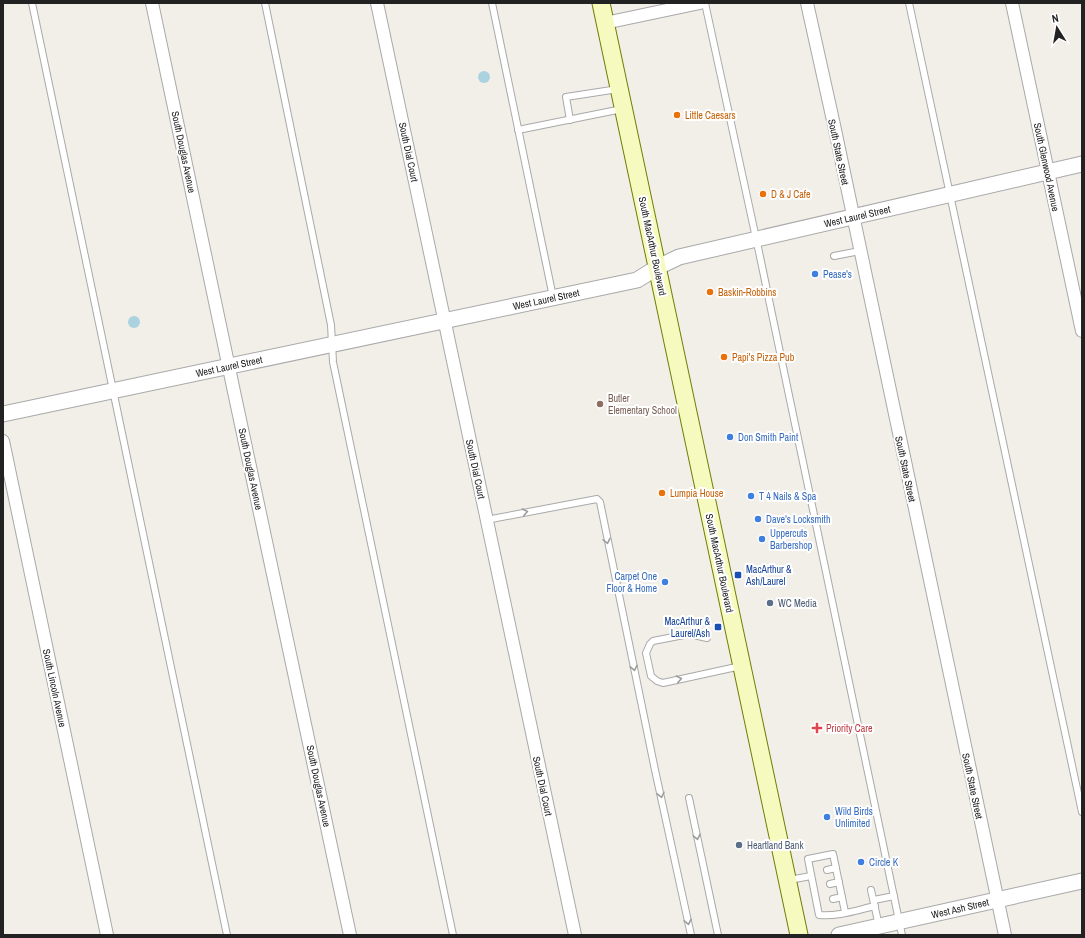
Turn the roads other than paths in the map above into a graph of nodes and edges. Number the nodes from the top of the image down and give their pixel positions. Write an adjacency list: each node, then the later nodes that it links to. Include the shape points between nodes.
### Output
1 (32, 3): 30 (lane)
2 (152, 3): 29 (street, South Douglas Avenue)
3 (265, 3): 28 (lane, via 330,321)
4 (377, 3): 26 (street, South Dial Court)
5 (492, 3): 16 (lane)
6 (601, 3): 12 (main road, South MacArthur Boulevard)
7 (700, 3): 12 (street)
8 (705, 3): 21 (lane)
9 (807, 3): 20 (street, South State Street)
10 (909, 3): 19 (lane)
11 (1012, 3): 18 (street, South Glenwood Avenue)
12 (605, 23): 13 (main road, South MacArthur Boulevard)
13 (620, 88): 14 (main road, South MacArthur Boulevard); 15 (lane, via 566,97)
14 (624, 109): 15 (lane); 24 (main road, South MacArthur Boulevard)
15 (570, 120): 16 (lane)
16 (518, 130): 25 (lane)
17 (1082, 164): 18 (street, West Laurel Street)
18 (1049, 172): 19 (street, West Laurel Street); 27 (street, South Glenwood Avenue)
19 (951, 194): 20 (street, West Laurel Street); 37 (lane)
20 (853, 216): 21 (street, West Laurel Street); 22 (street, South State Street)
21 (755, 239): 24 (street, West Laurel Street, via 679,257); 46 (lane)
22 (860, 251): 23 (lane); 49 (street, South State Street)
23 (834, 256)
24 (658, 267): 25 (street, West Laurel Street, via 637,280); 35 (main road, South MacArthur Boulevard)
25 (553, 298): 26 (street, West Laurel Street)
26 (445, 321): 28 (street, West Laurel Street); 33 (street, South Dial Court)
27 (1082, 331)
28 (332, 344): 29 (street, West Laurel Street); 57 (lane, via 333,362)
29 (229, 366): 30 (street, West Laurel Street); 56 (street, South Douglas Avenue)
30 (112, 391): 31 (street, West Laurel Street); 55 (lane)
31 (3, 414)
32 (3, 441): 54 (street, South Lincoln Avenue)
33 (486, 520): 58 (street, South Dial Court); 59 (lane, one-way to 59, via 597,499 600,502)
34 (707, 638): 35 (lane, one-way to 35, via 689,634 653,641 646,653 651,676 663,683)
35 (742, 665): 41 (main road, South MacArthur Boulevard)
36 (689, 798): 60 (lane, one-way to 60)
37 (1082, 812)
38 (836, 868): 39 (lane); 40 (lane, via 833,854 808,859); 43 (lane)
39 (826, 870)
40 (812, 874): 41 (lane); 51 (lane, via 819,915)
41 (788, 880): 61 (main road, South MacArthur Boulevard)
42 (1082, 881): 49 (street, West Ash Street)
43 (839, 882): 44 (lane); 47 (lane)
44 (830, 884)
45 (871, 890): 50 (lane)
46 (894, 896): 50 (lane); 53 (lane)
47 (842, 897): 48 (lane); 51 (lane)
48 (832, 899)
49 (997, 900): 53 (street, West Ash Street); 63 (street, South State Street)
50 (874, 903): 51 (lane); 52 (lane)
51 (845, 912)
52 (879, 926): 53 (street, West Ash Street); 62 (street, West Ash Street)
53 (900, 929)
54 (107, 935)
55 (226, 935)
56 (350, 935)
57 (453, 935)
58 (575, 935)
59 (691, 935)
60 (718, 935)
61 (799, 935)
62 (839, 935)
63 (1005, 935)

